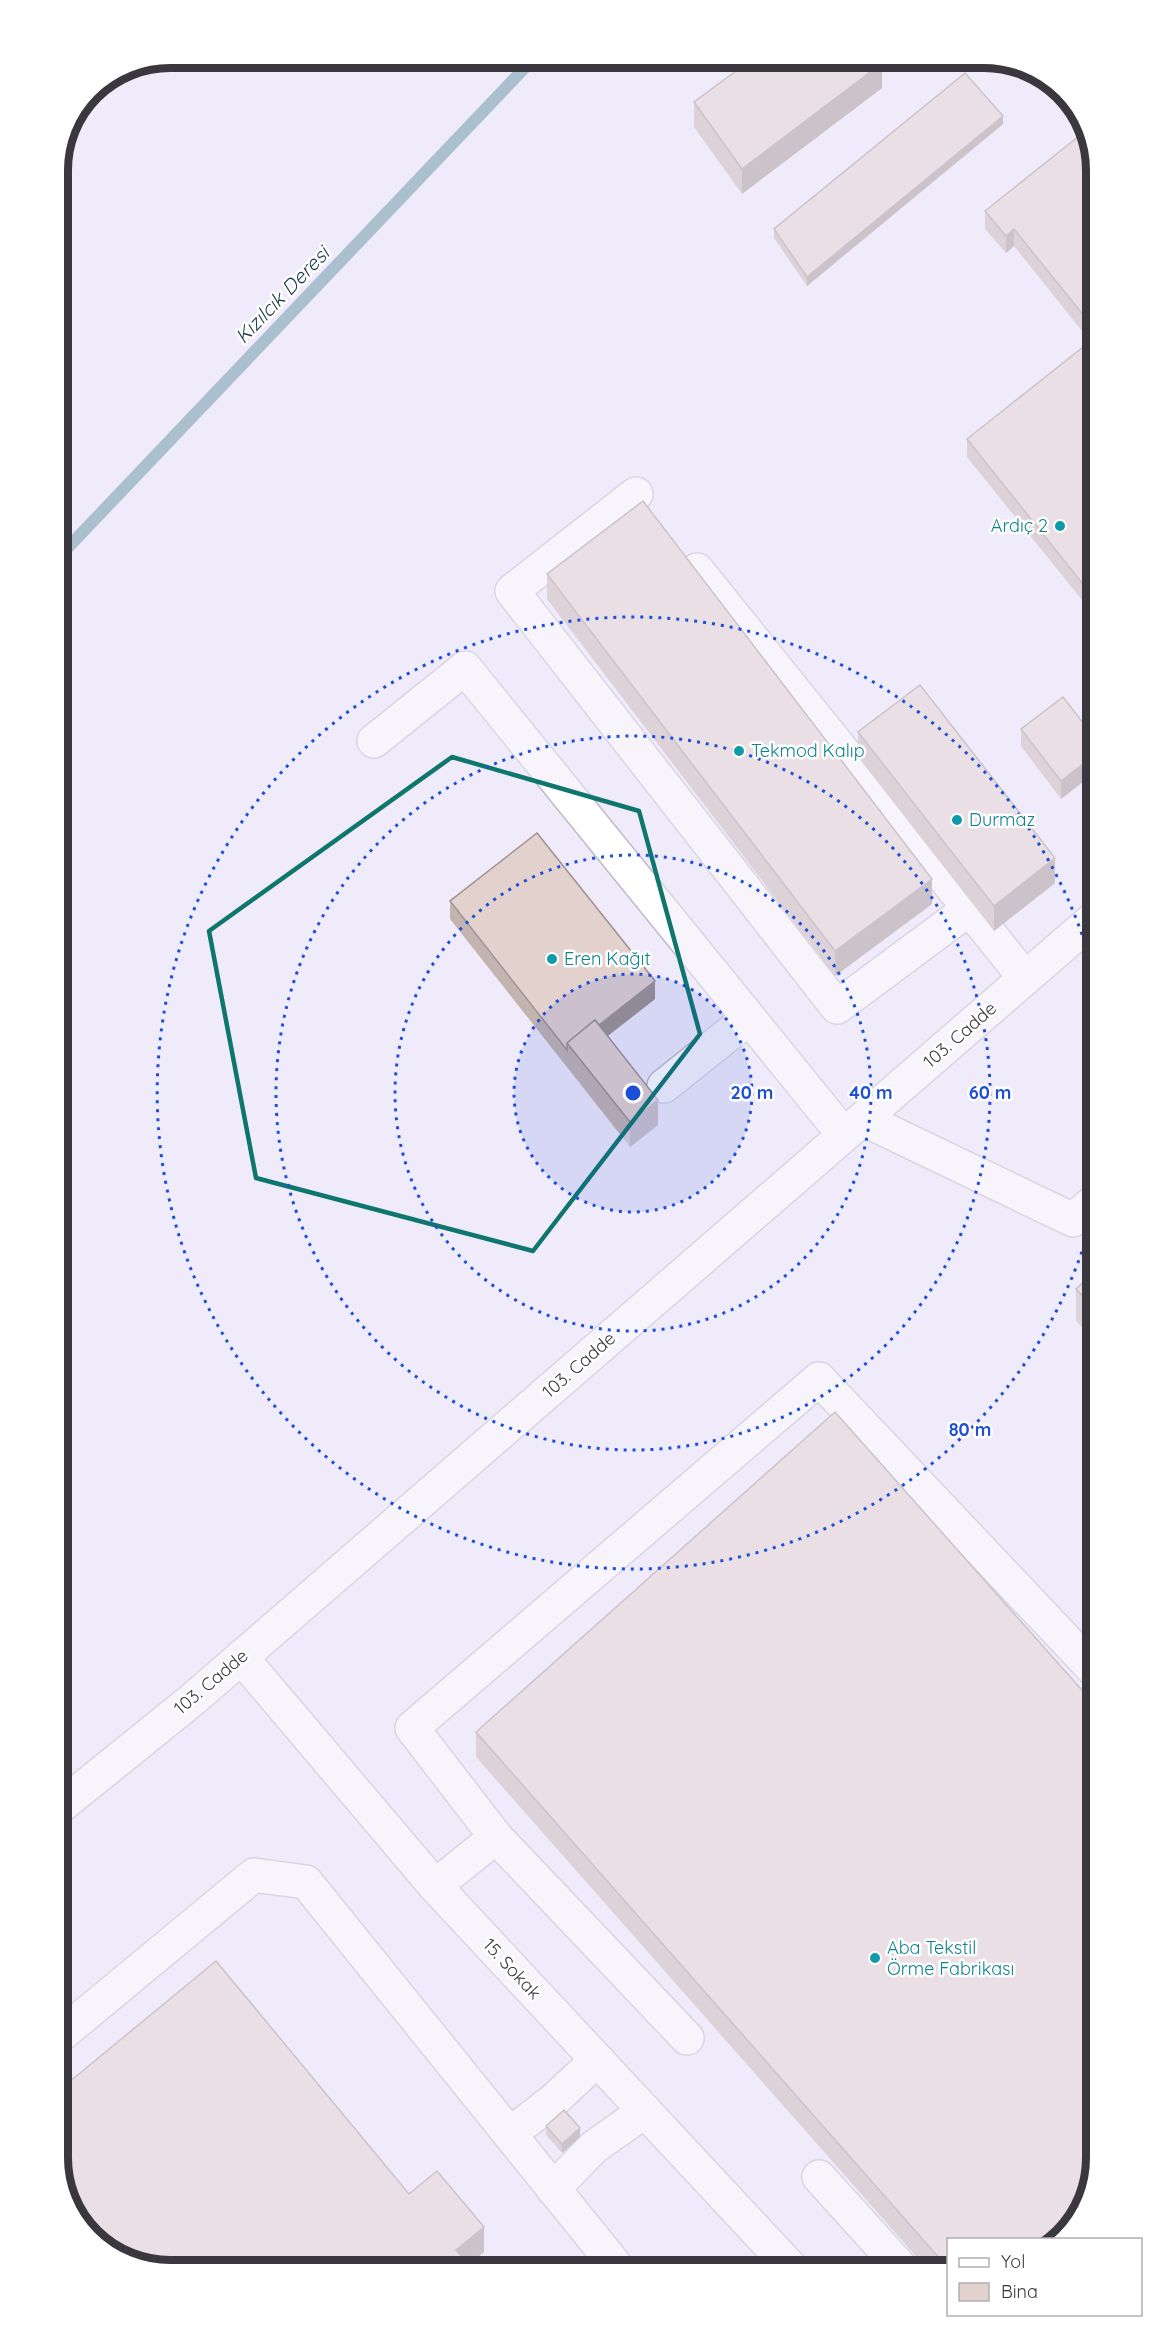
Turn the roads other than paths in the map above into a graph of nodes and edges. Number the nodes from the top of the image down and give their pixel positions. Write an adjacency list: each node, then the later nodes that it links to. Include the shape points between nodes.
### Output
1 (636, 495): 4 (street, via 512,591 837,1007)
2 (697, 570): 4 (street)
3 (374, 741): 7 (street, via 465,668)
4 (969, 909): 6 (street)
5 (1087, 925): 6 (street, 103. Cadde)
6 (1025, 978): 9 (street, 103. Cadde)
7 (749, 1018): 8 (street); 9 (street)
8 (664, 1086)
9 (854, 1127): 10 (street, via 1073,1220); 11 (street, 103. Cadde)
10 (1087, 1208)
11 (241, 1657): 13 (street, 103. Cadde); 15 (street, 15. Sokak)
12 (1087, 1662): 14 (street, via 819,1379 412,1728)
13 (68, 1800)
14 (496, 1837): 15 (street); 17 (street)
15 (435, 1886): 18 (street, 15. Sokak)
16 (68, 2029): 20 (street, via 254,1875 306,1882)
17 (687, 2038)
18 (597, 2060): 19 (street, 15. Sokak); 20 (street)
19 (645, 2111): 22 (street, via 594,2147); 24 (street, 15. Sokak)
20 (510, 2134): 22 (street)
21 (819, 2177): 25 (street)
22 (554, 2189): 23 (street)
23 (611, 2260)
24 (784, 2260)
25 (894, 2260)

